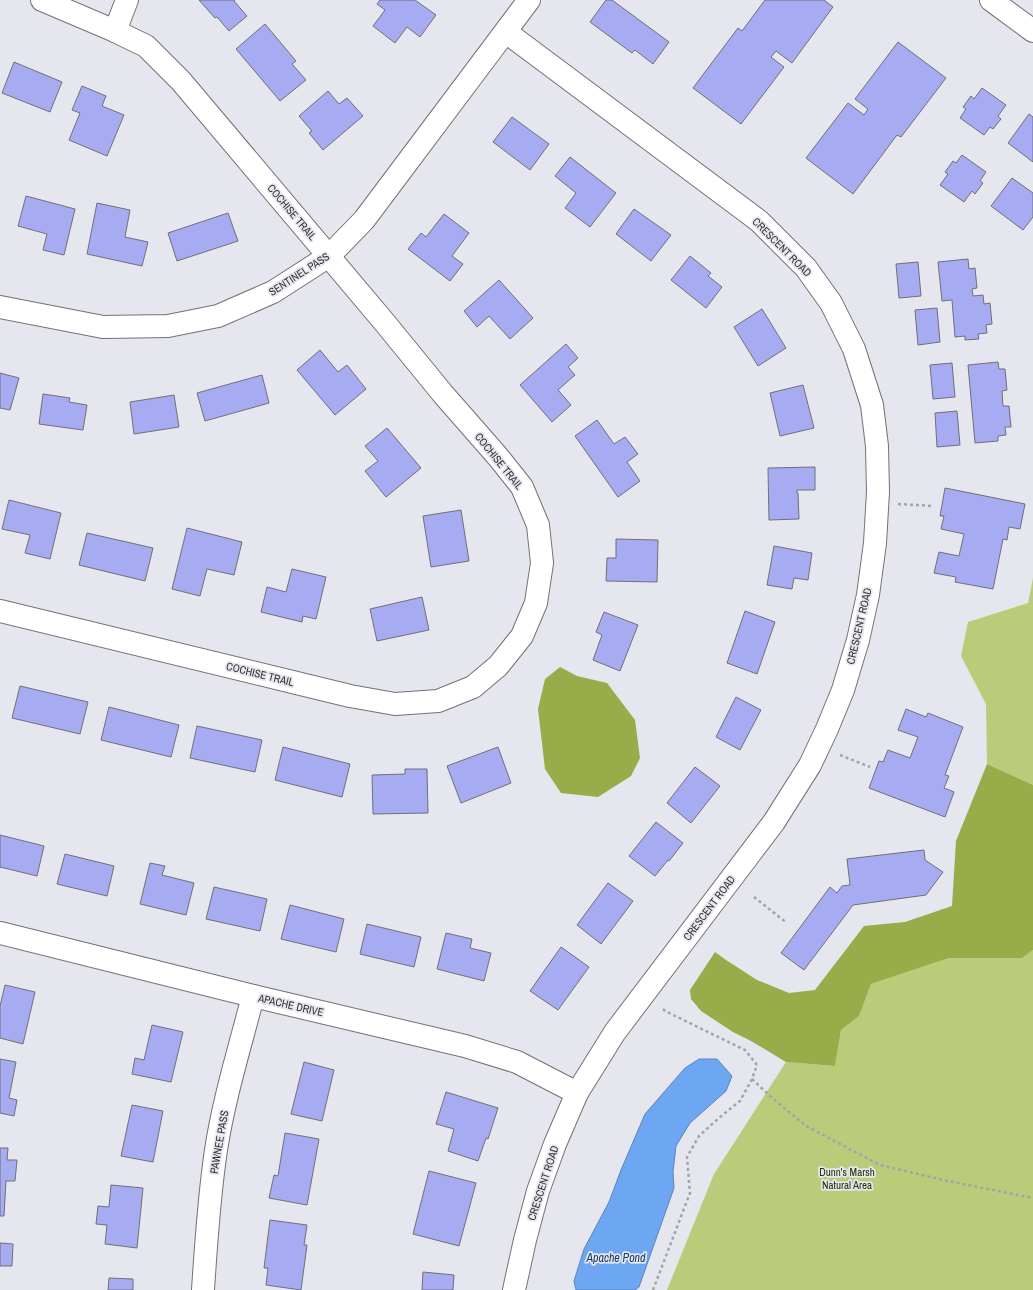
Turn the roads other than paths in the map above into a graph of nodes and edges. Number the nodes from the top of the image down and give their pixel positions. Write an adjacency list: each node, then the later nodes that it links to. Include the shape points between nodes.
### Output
1 (42, 0): 5 (street, COCHISE TRAIL)
2 (127, 0): 5 (street)
3 (528, 0): 7 (street, SENTINEL PASS)
4 (991, 0): 6 (street)
5 (115, 31): 8 (street, COCHISE TRAIL, via 146,46 181,81)
6 (1033, 31)
7 (506, 32): 8 (street, SENTINEL PASS, via 364,220); 13 (street, CRESCENT ROAD, via 759,221 806,268 830,303 854,349 872,405 877,446 878,504 868,595 843,690 810,765 774,822 615,1032)
8 (329, 256): 9 (street, SENTINEL PASS, via 273,292 246,304 218,316 168,326 103,327); 10 (street, COCHISE TRAIL, via 522,487 538,525 542,563 536,603 522,636 498,666 473,687 438,701 395,704 342,694)
9 (0, 307)
10 (0, 611)
11 (0, 933): 12 (street, APACHE DRIVE)
12 (253, 996): 13 (street, APACHE DRIVE, via 464,1046 517,1062); 14 (street, PAWNEE PASS, via 216,1150)
13 (577, 1093): 15 (street, CRESCENT ROAD, via 538,1191)
14 (203, 1290)
15 (514, 1290)

